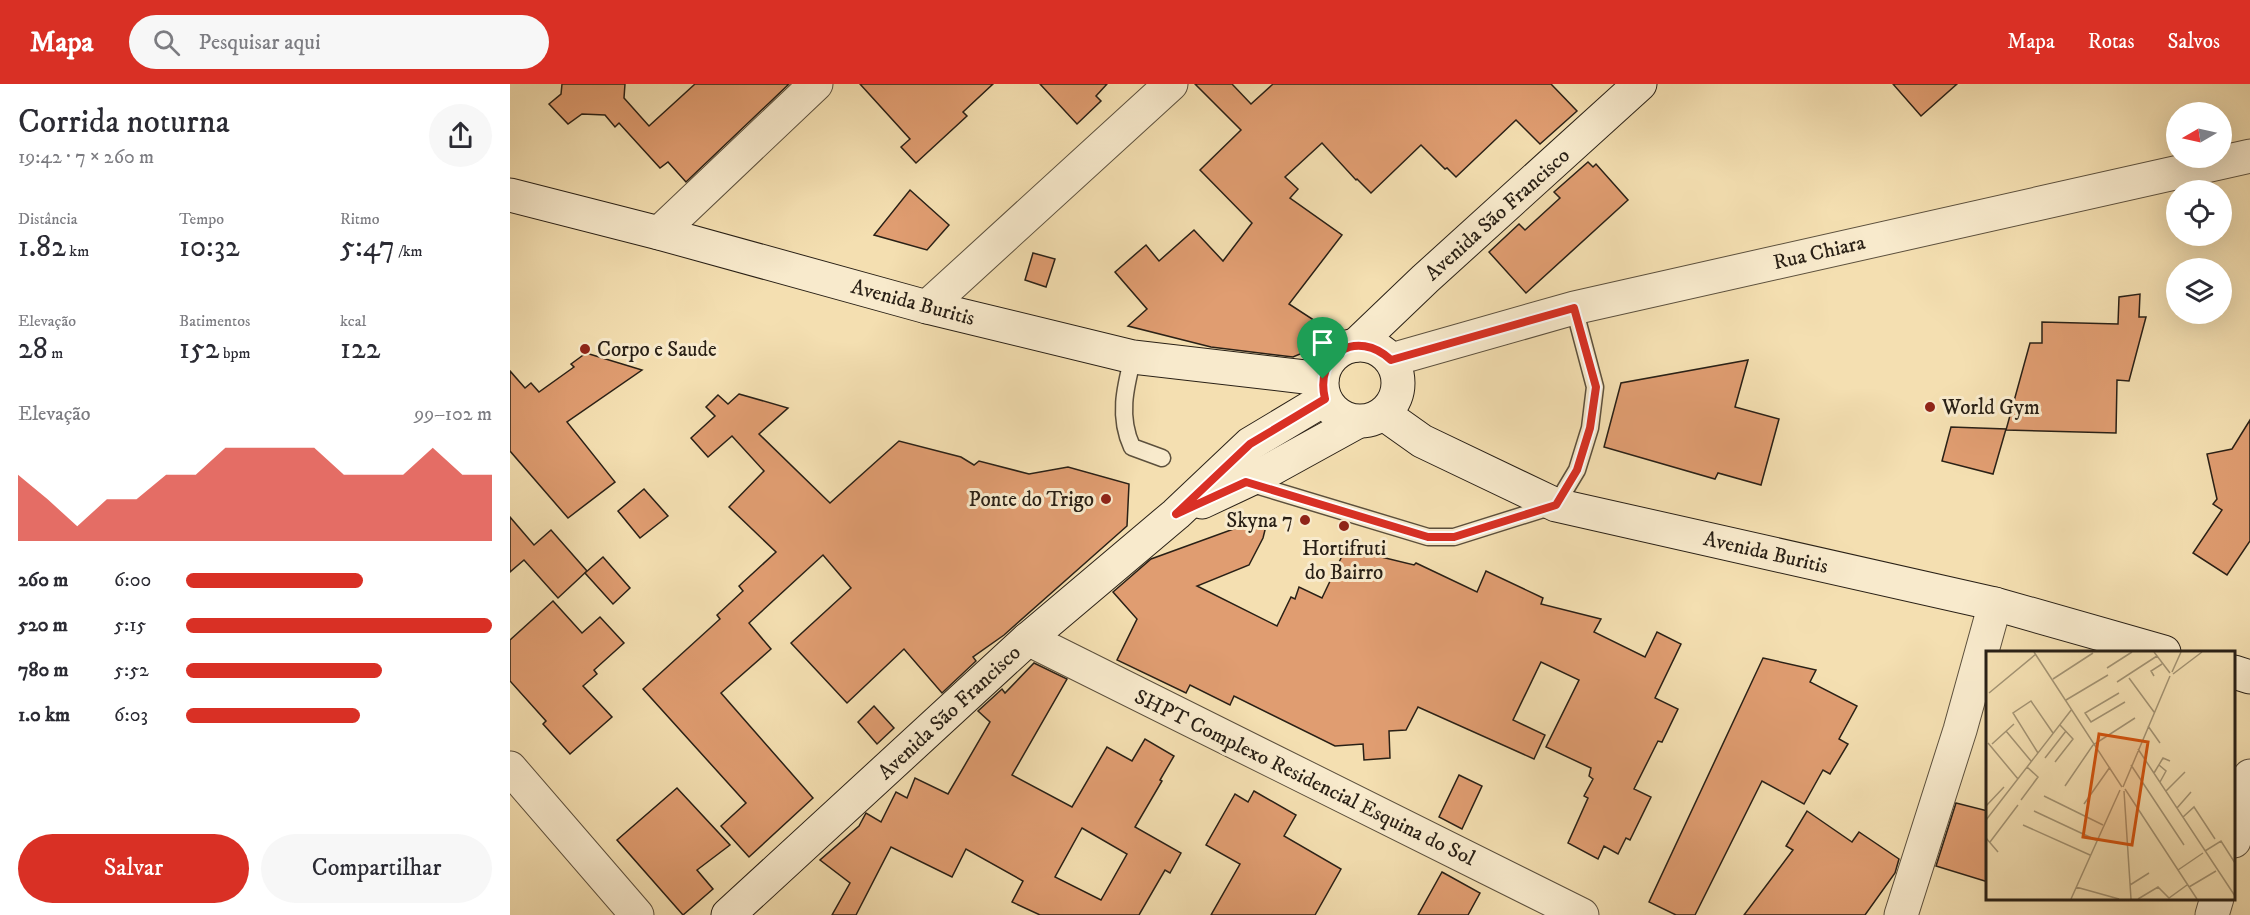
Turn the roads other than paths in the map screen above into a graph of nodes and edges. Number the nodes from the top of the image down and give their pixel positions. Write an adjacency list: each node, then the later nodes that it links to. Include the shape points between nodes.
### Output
1 (816, 84): 6 (street)
2 (1172, 84): 7 (street)
3 (1640, 84): 9 (street, Avenida São Francisco)
4 (2250, 156): 8 (street, Rua Chiara)
5 (510, 195): 6 (street, Avenida Buritis)
6 (659, 233): 7 (street, Avenida Buritis)
7 (927, 307): 10 (street, Avenida Buritis)
8 (1574, 308): 11 (street, Rua Chiara); 16 (lane, via 1596,387 1590,428 1577,470)
9 (1356, 345): 11 (street, via 1381,351); 12 (street, via 1333,356 1326,366)
10 (1133, 357): 12 (street, Avenida Buritis); 14 (lane, via 1124,392 1125,431 1132,447)
11 (1391, 360): 13 (street, via 1398,388 1393,402)
12 (1324, 389): 13 (street, via 1338,415); 17 (street, Avenida São Francisco, via 1250,444)
13 (1371, 418): 15 (street, Avenida São Francisco); 16 (street, Avenida Buritis)
14 (1162, 458)
15 (1246, 482): 16 (lane, via 1428,537 1454,537); 17 (street, Avenida São Francisco)
16 (1556, 505): 18 (street, Avenida Buritis)
17 (1176, 514): 19 (street, Avenida São Francisco)
18 (1995, 604): 20 (street, Avenida Buritis); 30 (street)
19 (1029, 639): 28 (street, Avenida São Francisco); 29 (street, SHPT Complexo Residencial Esquina do Sol)
20 (2160, 651)
21 (2235, 672): 22 (street)
22 (2250, 677)
23 (510, 768): 27 (street)
24 (2250, 776): 25 (street)
25 (2235, 837)
26 (2216, 900): 31 (street)
27 (638, 915)
28 (729, 915)
29 (1582, 915)
30 (1901, 915)
31 (2212, 915)

